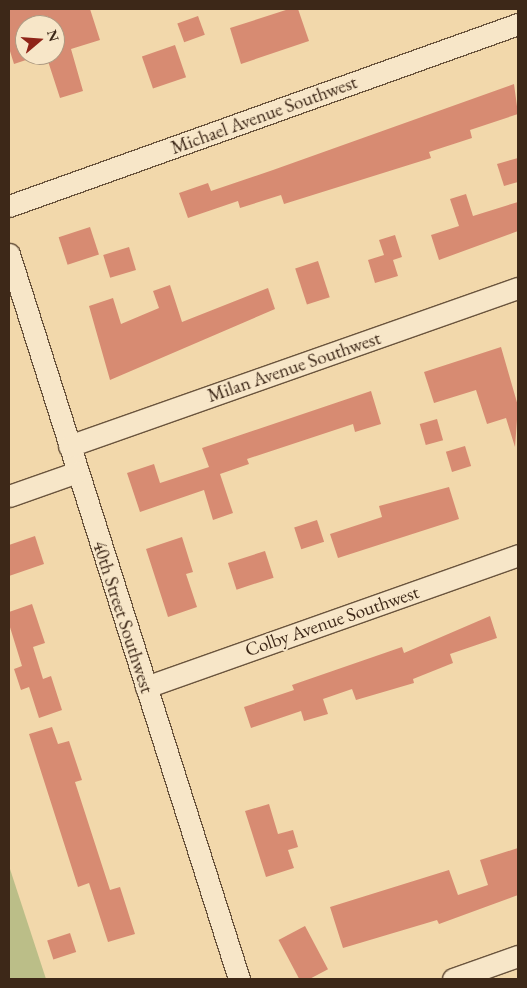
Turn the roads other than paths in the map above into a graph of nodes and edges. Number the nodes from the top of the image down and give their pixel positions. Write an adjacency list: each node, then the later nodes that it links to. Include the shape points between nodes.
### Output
1 (518, 24): 2 (street, Michael Avenue Southwest)
2 (9, 206)
3 (9, 254): 5 (street, 40th Street Southwest)
4 (518, 288): 5 (street, Milan Avenue Southwest)
5 (69, 446): 6 (street, 40th Street Southwest)
6 (77, 472): 7 (street); 9 (street, 40th Street Southwest)
7 (9, 496)
8 (518, 556): 9 (street, Colby Avenue Southwest)
9 (146, 687): 12 (street, 40th Street Southwest)
10 (518, 956): 11 (street)
11 (489, 973): 13 (street)
12 (239, 979)
13 (453, 979)

